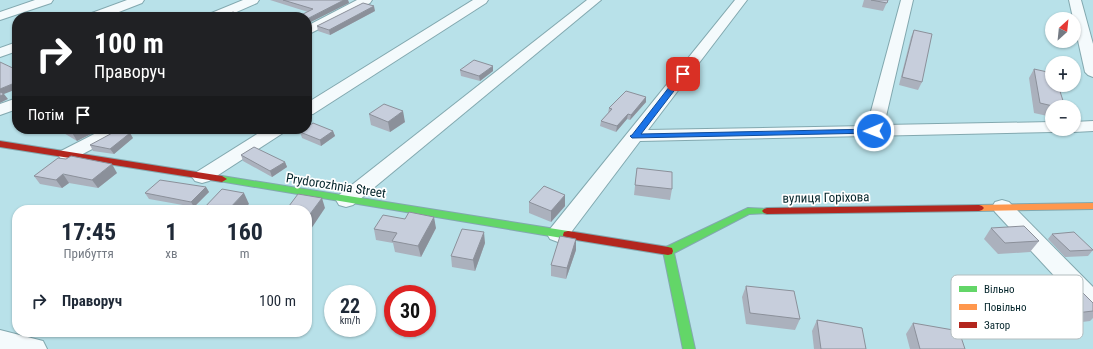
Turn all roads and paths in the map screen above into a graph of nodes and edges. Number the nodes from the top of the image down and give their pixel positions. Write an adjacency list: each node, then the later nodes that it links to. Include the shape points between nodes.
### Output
1 (47, 0): 13 (street)
2 (138, 0): 11 (street)
3 (254, 0): 12 (street)
4 (366, 0): 14 (street)
5 (482, 0): 19 (street)
6 (595, 0): 31 (street)
7 (741, 0): 27 (street)
8 (907, 0): 24 (street)
9 (1076, 4): 10 (street); 17 (street)
10 (1093, 8)
11 (107, 12)
12 (226, 12)
13 (0, 16)
14 (312, 28)
15 (12, 48): 16 (street)
16 (0, 53)
17 (1093, 72)
18 (12, 105): 20 (street)
19 (312, 107)
20 (0, 110)
21 (1093, 126): 23 (street)
22 (1045, 127): 24 (street)
23 (1081, 127)
24 (874, 131): 27 (street)
25 (107, 134): 29 (street)
26 (269, 134): 30 (street)
27 (634, 136): 34 (street)
28 (0, 144): 29 (street, Prydorozhnia Street)
29 (67, 155): 30 (street, Prydorozhnia Street)
30 (202, 176): 31 (street, Prydorozhnia Street)
31 (346, 200): 34 (street, Prydorozhnia Street)
32 (1093, 206): 33 (street, вулиця Горіхова)
33 (1002, 207): 35 (street, вулиця Горіхова, via 748,211); 36 (street)
34 (558, 234): 35 (street, Prydorozhnia Street)
35 (668, 251): 41 (street)
36 (1067, 275)
37 (1083, 292): 38 (street)
38 (1093, 302)
39 (0, 341): 40 (street)
40 (34, 349)
41 (689, 349)

